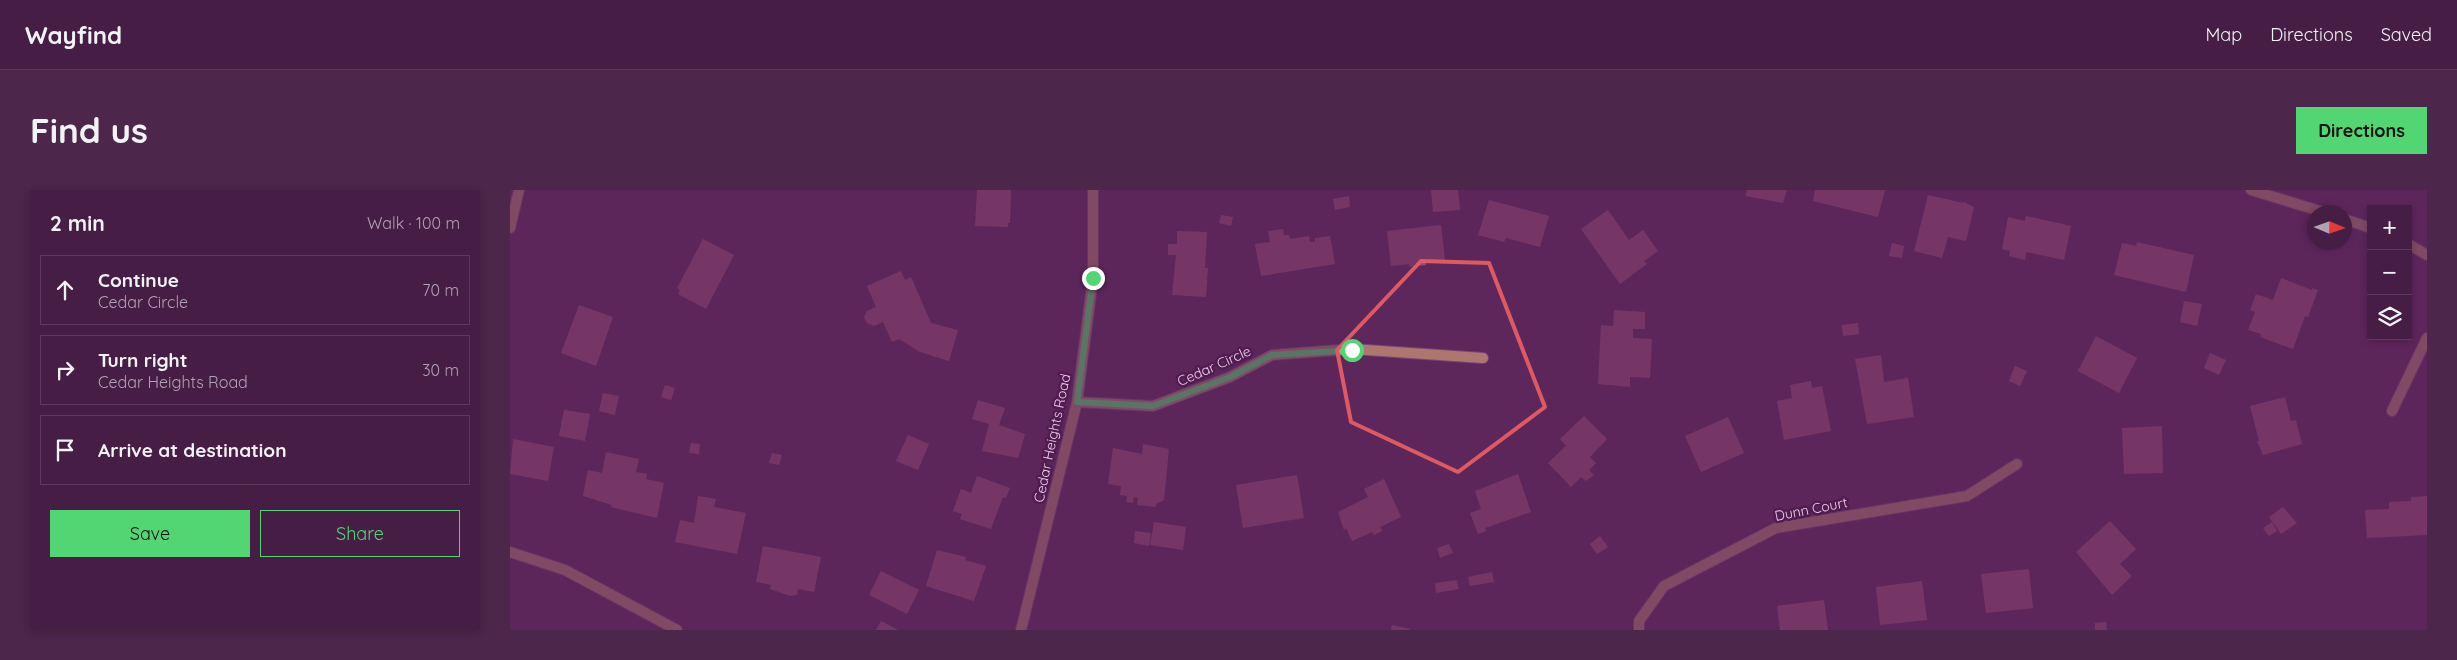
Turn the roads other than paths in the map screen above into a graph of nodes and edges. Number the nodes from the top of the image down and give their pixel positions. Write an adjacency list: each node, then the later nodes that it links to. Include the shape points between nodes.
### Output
1 (519, 190): 7 (street)
2 (1093, 190): 12 (street, Cedar Heights Road, via 1093,278)
3 (2251, 190): 4 (street)
4 (2307, 207)
5 (2352, 222): 6 (street)
6 (2367, 227)
7 (510, 228)
8 (2412, 246): 9 (street)
9 (2427, 255)
10 (2427, 338): 13 (street)
11 (1482, 358): 12 (street, Cedar Circle, via 1352,350 1272,355 1230,377 1153,406)
12 (1077, 402): 17 (street, Cedar Heights Road)
13 (2392, 412)
14 (2017, 464): 18 (street, Dunn Court, via 1967,496 1776,528 1664,586 1639,621)
15 (510, 552): 16 (street, via 565,570)
16 (677, 630)
17 (1021, 630)
18 (1639, 630)

